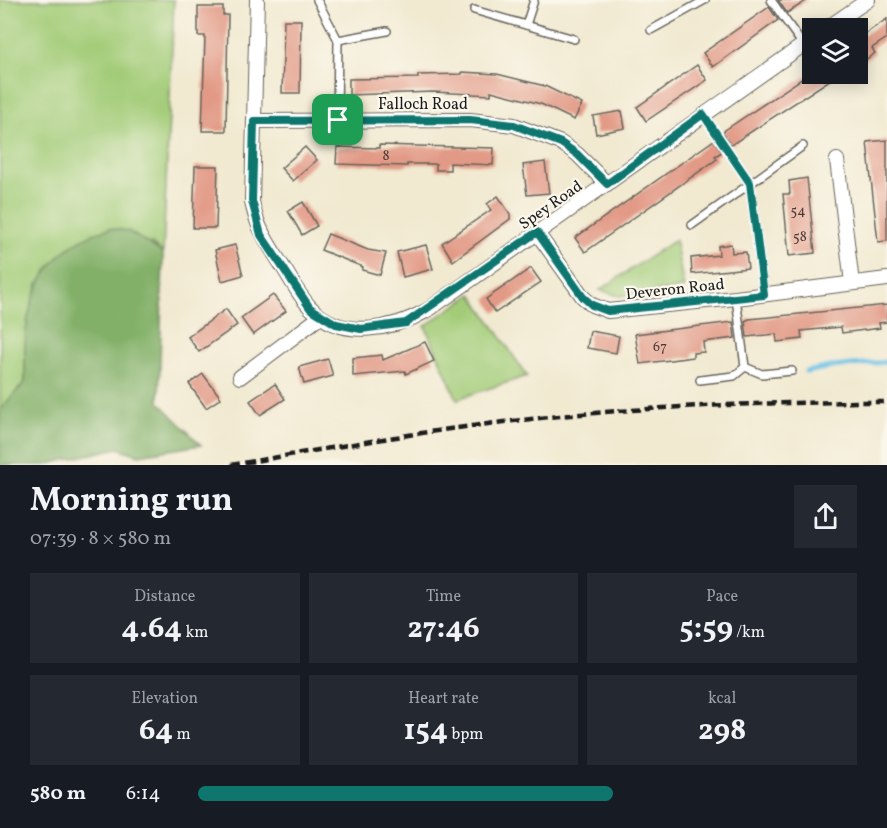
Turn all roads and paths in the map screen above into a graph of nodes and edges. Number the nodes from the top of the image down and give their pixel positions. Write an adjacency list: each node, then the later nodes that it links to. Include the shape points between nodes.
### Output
1 (257, 0): 18 (street)
2 (317, 0): 14 (lane)
3 (534, 0): 9 (lane)
4 (703, 0): 10 (lane)
5 (771, 0): 12 (lane)
6 (868, 0): 8 (street)
7 (474, 10): 9 (lane)
8 (841, 18)
9 (526, 25): 13 (lane)
10 (651, 30)
11 (387, 31): 14 (lane)
12 (802, 34)
13 (574, 39)
14 (338, 40): 17 (lane)
15 (802, 45): 16 (street, Spey Road)
16 (703, 114): 21 (lane); 22 (street, Spey Road)
17 (338, 120): 18 (street, Falloch Road); 22 (street, Falloch Road, via 470,120 514,125 561,143)
18 (254, 121): 29 (street, via 252,201 261,235 304,300)
19 (803, 146): 21 (lane)
20 (837, 160): 26 (street)
21 (750, 183): 23 (lane); 27 (lane)
22 (607, 184): 24 (street, Spey Road)
23 (692, 225)
24 (537, 232): 28 (street, Deveron Road, via 583,297 608,311); 29 (street, Spey Road, via 406,323 361,329)
25 (887, 279): 26 (street, Deveron Road)
26 (852, 284): 27 (street, Deveron Road)
27 (764, 295): 28 (street, Deveron Road)
28 (736, 298): 30 (lane)
29 (320, 317): 32 (street)
30 (745, 367): 31 (lane, via 762,374); 33 (lane, via 734,376)
31 (792, 371)
32 (240, 377)
33 (700, 380)

